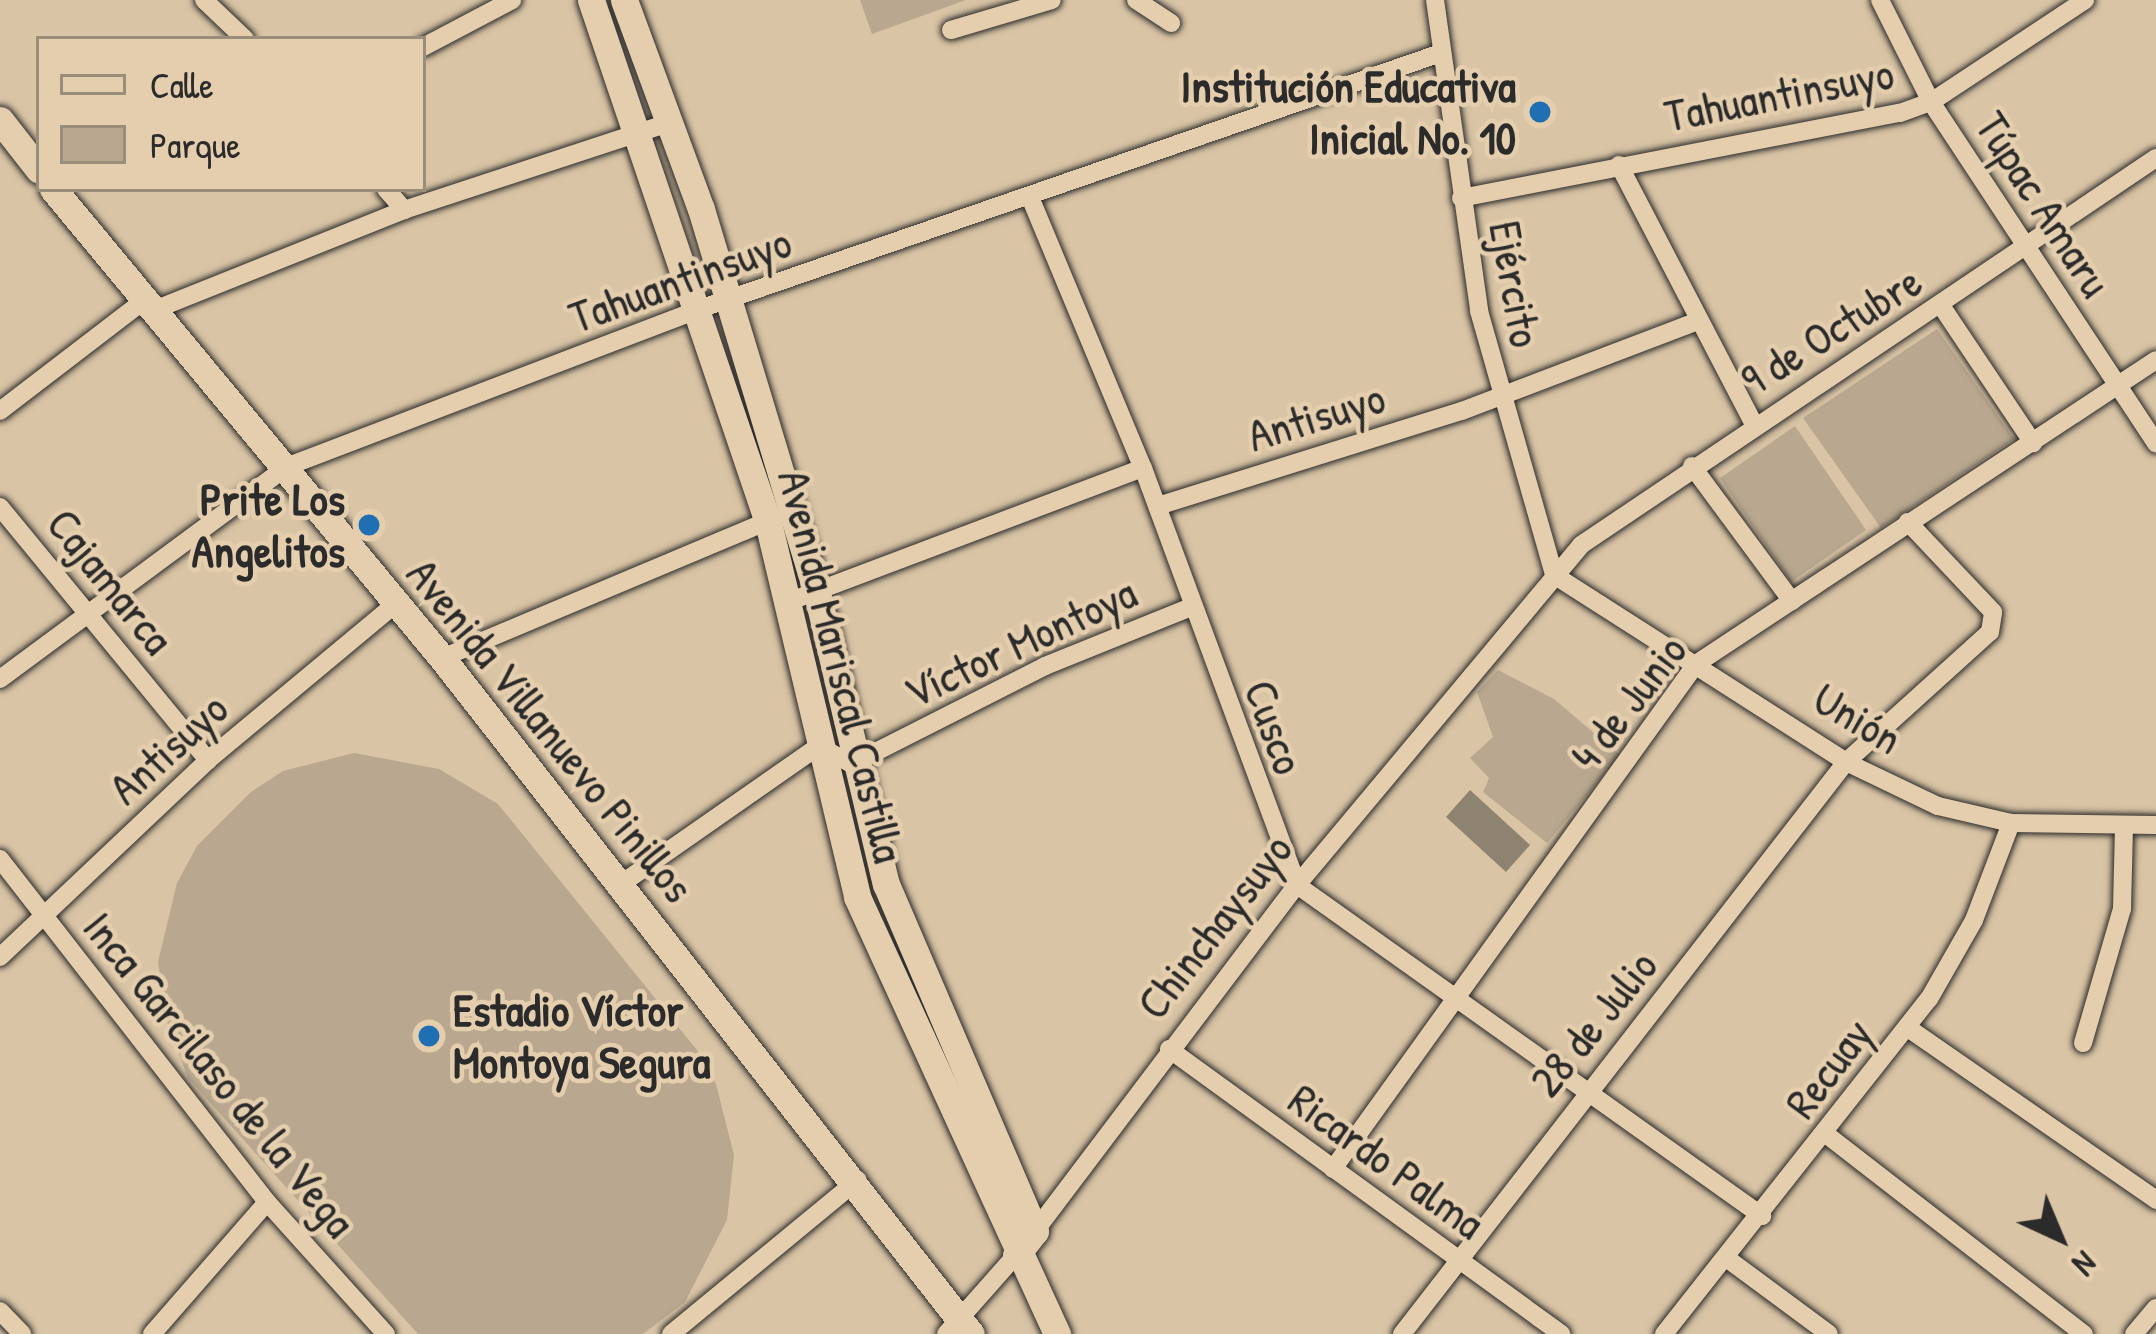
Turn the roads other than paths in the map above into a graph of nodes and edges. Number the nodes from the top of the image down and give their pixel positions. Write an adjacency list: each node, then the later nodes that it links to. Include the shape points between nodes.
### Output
1 (204, 0): 12 (street)
2 (512, 0): 13 (street)
3 (591, 0): 18 (street, Avenida Mariscal Castilla)
4 (624, 0): 17 (street, Avenida Mariscal Castilla)
5 (1052, 0): 11 (street)
6 (1136, 0): 10 (street)
7 (1435, 0): 14 (street, Ejército)
8 (1880, 0): 15 (street, Túpac Amaru)
9 (2085, 0): 15 (street, Tahuantinsuyo)
10 (1171, 23)
11 (951, 30)
12 (242, 36)
13 (426, 45)
14 (1438, 54): 24 (street, Tahuantinsuyo); 25 (street, Ejército)
15 (1931, 102): 20 (street, Tahuantinsuyo, via 1884,118); 27 (street, Túpac Amaru)
16 (0, 120): 21 (street)
17 (671, 122): 18 (street); 28 (street, Avenida Mariscal Castilla)
18 (640, 132): 26 (street); 31 (street, Avenida Mariscal Castilla)
19 (2156, 158): 27 (street, 9 de Octubre)
20 (1619, 165): 25 (street, Tahuantinsuyo); 32 (street)
21 (36, 166)
22 (55, 192): 29 (street, Avenida Villanuevo Pinillos)
23 (389, 192): 26 (street)
24 (1030, 197): 28 (street, Tahuantinsuyo); 42 (street, Cusco)
25 (1461, 198): 35 (street, Ejército)
26 (404, 210): 29 (street)
27 (2026, 250): 30 (street, 9 de Octubre); 34 (street, Túpac Amaru)
28 (727, 302): 31 (street, Tahuantinsuyo); 45 (street, Avenida Mariscal Castilla)
29 (145, 308): 36 (street); 41 (street, Avenida Villanuevo Pinillos)
30 (1942, 308): 37 (street, 9 de Octubre); 38 (street)
31 (698, 310): 41 (street, Tahuantinsuyo); 45 (street, Avenida Mariscal Castilla)
32 (1698, 321): 35 (street, Antisuyo); 37 (street)
33 (2156, 360): 34 (street, 4 de Junio)
34 (2118, 387): 38 (street, 4 de Junio); 39 (street, Túpac Amaru)
35 (1498, 398): 43 (street, Antisuyo); 47 (street, Ejército)
36 (0, 411)
37 (1754, 424): 40 (street, 9 de Octubre)
38 (2033, 443): 46 (street, 4 de Junio)
39 (2156, 443)
40 (1692, 466): 47 (street, 9 de Octubre, via 1601,529); 49 (street)
41 (286, 467): 51 (street, Avenida Villanuevo Pinillos); 53 (street, Tahuantinsuyo)
42 (1143, 468): 43 (street, Cusco); 48 (street)
43 (1158, 506): 52 (street, Cusco)
44 (0, 507): 53 (street, Cajamarca)
45 (779, 516): 48 (street, Avenida Mariscal Castilla); 50 (street, Avenida Mariscal Castilla); 54 (street)
46 (1908, 521): 49 (street, 4 de Junio); 59 (street, 28 de Julio, via 1993,612 1985,638)
47 (1554, 574): 55 (street, Unión); 66 (street, Chinchaysuyo)
48 (817, 593): 50 (street); 60 (street, Avenida Mariscal Castilla)
49 (1792, 601): 55 (street, 4 de Junio)
50 (788, 602): 57 (street, Avenida Mariscal Castilla)
51 (395, 604): 54 (street, Avenida Villanuevo Pinillos); 58 (street, Antisuyo)
52 (1191, 608): 60 (street, Víctor Montoya, via 1045,666); 66 (street, Cusco)
53 (87, 616): 56 (street, Tahuantinsuyo); 58 (street, Cajamarca)
54 (442, 658): 65 (street, Avenida Villanuevo Pinillos)
55 (1696, 664): 59 (street, Unión); 69 (street, 4 de Junio)
56 (0, 679)
57 (819, 746): 60 (street); 65 (street); 81 (street, Avenida Mariscal Castilla, via 864,916)
58 (208, 760): 67 (street, Antisuyo)
59 (1846, 762): 61 (street, Unión, via 1938,806); 73 (street, 28 de Julio)
60 (852, 764): 80 (street, Avenida Mariscal Castilla, via 886,884)
61 (2011, 823): 63 (street, Unión); 70 (street, Recuay, via 1974,920)
62 (2156, 825): 63 (street, Unión)
63 (2124, 826): 71 (street, via 2122,909)
64 (0, 859): 67 (street, Inca Garcilaso de la Vega)
65 (621, 884): 76 (street, Avenida Villanuevo Pinillos)
66 (1298, 885): 69 (street); 72 (street, Chinchaysuyo)
67 (44, 919): 68 (street, Antisuyo); 78 (street, Inca Garcilaso de la Vega)
68 (0, 958)
69 (1450, 1000): 73 (street); 75 (street, 4 de Junio)
70 (1908, 1028): 74 (street, Recuay); 77 (street)
71 (2084, 1043)
72 (1169, 1049): 75 (street, Ricardo Palma); 80 (street, Chinchaysuyo)
73 (1589, 1091): 79 (street); 82 (street, 28 de Julio)
74 (1827, 1136): 79 (street, Recuay); 96 (street)
75 (1333, 1169): 82 (street, Ricardo Palma)
76 (858, 1180): 86 (street, Avenida Villanuevo Pinillos); 87 (street)
77 (2156, 1201)
78 (267, 1202): 89 (street); 90 (street, Inca Garcilaso de la Vega)
79 (1762, 1216): 83 (street, Recuay)
80 (1034, 1231): 81 (street, Chinchaysuyo)
81 (1016, 1255): 86 (street, Chinchaysuyo); 91 (street, Avenida Mariscal Castilla)
82 (1456, 1257): 92 (street, 28 de Julio); 93 (street, Ricardo Palma)
83 (1729, 1260): 94 (street, Recuay); 95 (street)
84 (2156, 1308): 97 (street)
85 (0, 1311): 88 (street)
86 (960, 1330)
87 (680, 1331)
88 (22, 1334)
89 (152, 1334)
90 (386, 1334)
91 (1057, 1334)
92 (1402, 1334)
93 (1561, 1334)
94 (1664, 1334)
95 (1829, 1334)
96 (2084, 1334)
97 (2134, 1334)

